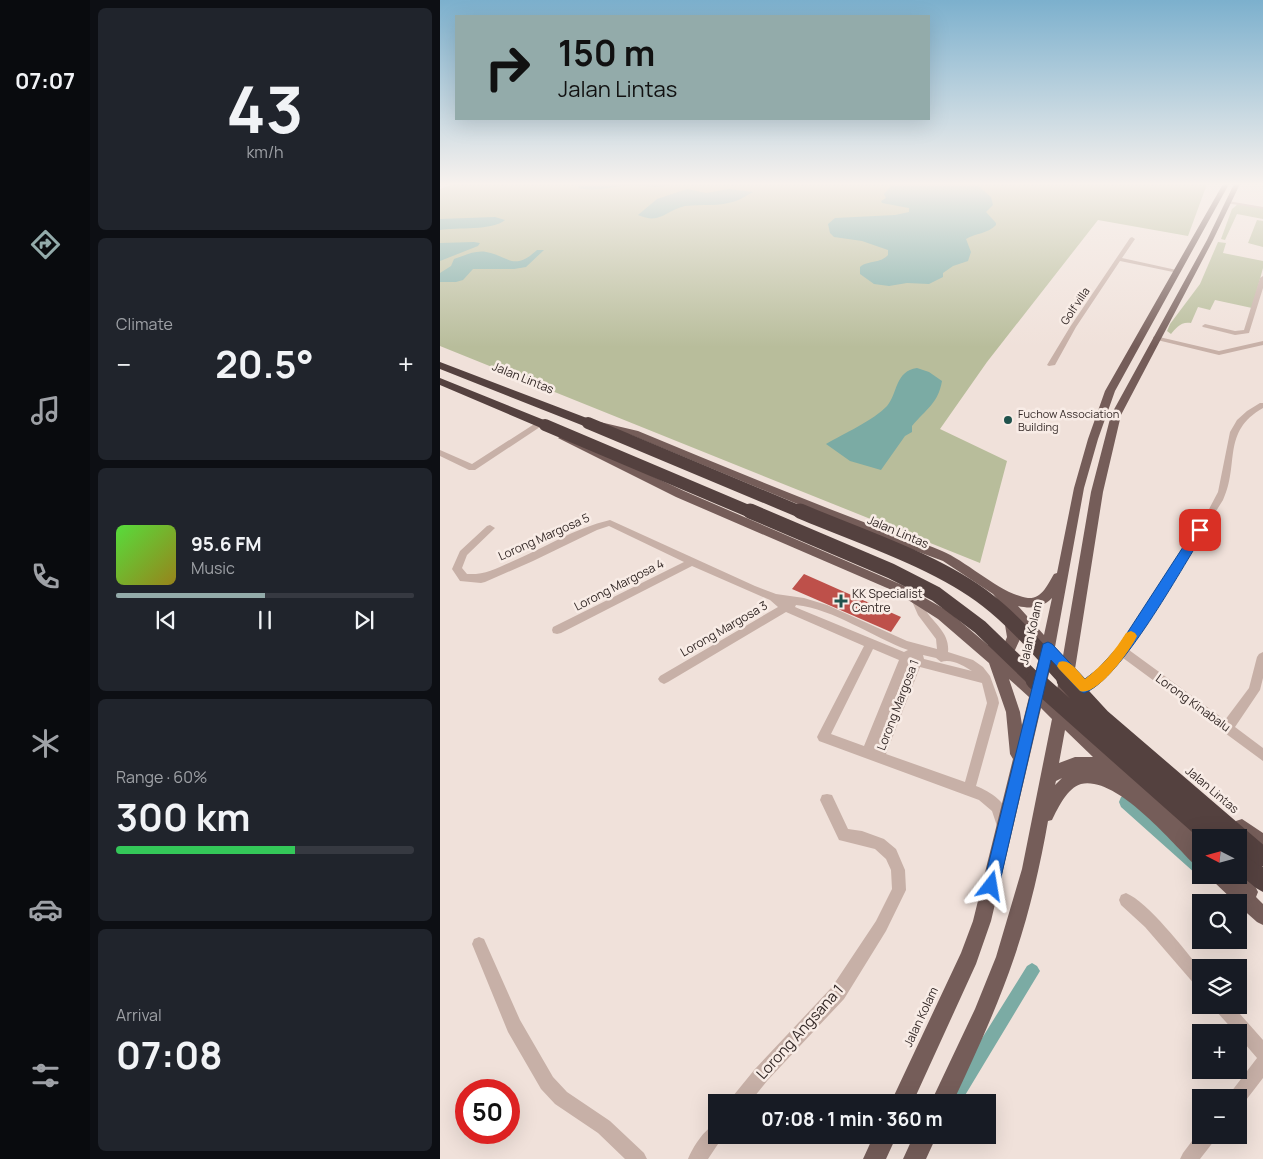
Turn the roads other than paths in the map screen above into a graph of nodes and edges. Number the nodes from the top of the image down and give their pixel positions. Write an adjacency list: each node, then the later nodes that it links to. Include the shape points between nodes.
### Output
1 (1196, 238): 5 (main road, Jalan Kolam)
2 (1209, 238): 7 (main road)
3 (1132, 239): 4 (street, Golf villa)
4 (1119, 259): 5 (street); 15 (street, Golf villa)
5 (1178, 271): 8 (main road, Jalan Kolam)
6 (1263, 278): 9 (street)
7 (1183, 289): 8 (main road); 12 (main road)
8 (1168, 290): 23 (main road, Jalan Kolam, via 1103,406 1080,488)
9 (1255, 306): 10 (street); 11 (street, via 1247,332 1236,333)
10 (1263, 308)
11 (1205, 326)
12 (1155, 338): 13 (street, via 1219,352); 25 (main road, via 1116,415 1097,492)
13 (1263, 343)
14 (440, 365): 18 (highway, Jalan Lintas)
15 (1051, 365)
16 (440, 381): 19 (highway)
17 (1263, 405): 36 (street, via 1252,410 1233,430 1222,492 1212,513)
18 (588, 423): 24 (main road, via 634,434 947,558); 61 (highway, Jalan Lintas, bridge, via 924,563 959,581 987,600 1023,633 1101,718)
19 (543, 424): 20 (street, via 472,468); 27 (main road, via 557,435 651,481 898,588); 56 (highway, bridge, via 891,570 936,594 980,627 1018,666)
20 (440, 453)
21 (490, 528): 22 (street, Lorong Margosa 5, via 463,553 457,568 464,578 480,579 594,527 610,523)
22 (692, 562): 26 (street, Lorong Margosa 5); 33 (street, Lorong Margosa 4)
23 (1064, 566): 24 (main road, via 1053,590 1038,601 1018,600); 31 (main road, Jalan Kolam)
24 (996, 590): 29 (main road, Jalan Lintas)
25 (1081, 592): 31 (main road, via 1066,616); 41 (main road)
26 (774, 598): 28 (street, Lorong Margosa 5); 30 (street, Lorong Margosa 5)
27 (916, 599): 32 (main road); 38 (street, via 942,638)
28 (796, 600): 30 (street, Lorong Margosa 3); 37 (street, Lorong Margosa 5, via 837,614 891,640)
29 (1007, 603): 32 (main road, via 1014,637 1010,646 993,648); 35 (main road, Jalan Lintas)
30 (786, 609): 34 (street, Lorong Margosa 5); 42 (street, Lorong Margosa 3)
31 (1056, 609): 35 (main road, Jalan Kolam)
32 (959, 628): 40 (main road)
33 (557, 630)
34 (870, 645): 37 (street, Lorong Margosa 5); 48 (street, via 823,737)
35 (1048, 648): 41 (main road, Jalan Lintas); 45 (main road, Jalan Kolam)
36 (1122, 651): 44 (street); 47 (street, Lorong Kinabalu)
37 (914, 656): 38 (street); 43 (street, via 957,674); 48 (street, Lorong Margosa 1)
38 (941, 657): 43 (street, via 975,667)
39 (1263, 657): 47 (street, via 1254,690)
40 (995, 661): 45 (main road); 50 (main road, via 1013,712)
41 (1068, 671): 44 (main road, Jalan Lintas); 46 (main road)
42 (664, 679)
43 (986, 679): 53 (street, via 993,703)
44 (1084, 687): 59 (main road, Jalan Lintas, via 1120,726)
45 (1036, 694): 46 (main road); 50 (main road, Jalan Kolam)
46 (1060, 718): 51 (main road); 52 (main road)
47 (1227, 728): 49 (street, Lorong Kinabalu)
48 (873, 754): 53 (street)
49 (1263, 755)
50 (1020, 764): 57 (main road, Jalan Kolam)
51 (1120, 771): 52 (main road, via 1086,762 1068,766); 58 (main road)
52 (1050, 776): 55 (main road)
53 (969, 790): 57 (street, via 992,800 998,807)
54 (827, 800): 75 (street, Lorong Angsana 1, via 844,835 879,844 891,854 898,870 898,890 881,926 838,993)
55 (1040, 824): 60 (main road, via 1055,798 1069,783 1079,777 1108,779 1128,791); 77 (main road, via 1032,869 1005,957)
56 (1203, 829)
57 (1004, 833): 76 (main road, Jalan Kolam, via 982,921 969,957)
58 (1192, 837)
59 (1263, 844)
60 (1192, 851)
61 (1263, 857)
62 (1248, 868): 63 (highway)
63 (1263, 881)
64 (1229, 884): 68 (main road)
65 (1241, 884): 67 (main road)
66 (1126, 900): 70 (street, via 1150,922)
67 (1263, 906)
68 (1263, 916)
69 (479, 944): 82 (street, via 514,1026 547,1083 561,1098 604,1127)
70 (1192, 971)
71 (1230, 1014): 72 (street)
72 (1263, 1053)
73 (1263, 1064): 74 (street)
74 (1244, 1089)
75 (746, 1094)
76 (906, 1094)
77 (946, 1094)
78 (708, 1144): 83 (street)
79 (882, 1144): 84 (main road)
80 (922, 1144): 85 (main road)
81 (1201, 1144): 86 (street)
82 (638, 1159)
83 (697, 1159)
84 (874, 1159)
85 (914, 1159)
86 (1189, 1159)

